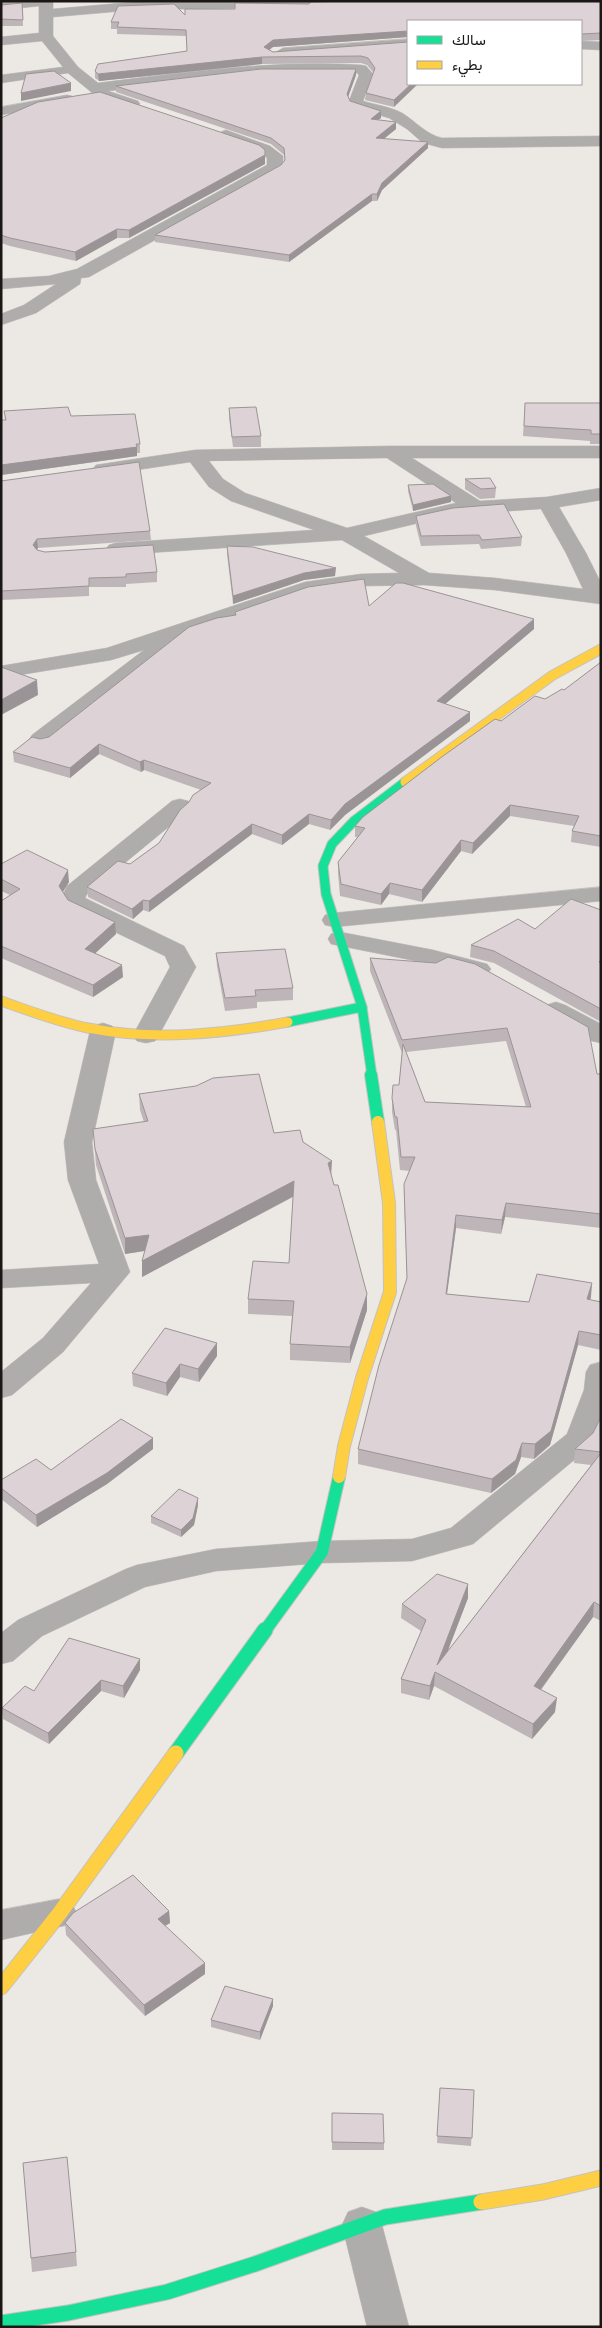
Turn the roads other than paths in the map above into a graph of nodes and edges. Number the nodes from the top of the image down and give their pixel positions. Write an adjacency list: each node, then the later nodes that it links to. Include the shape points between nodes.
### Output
1 (397, 1): 2 (street); 3 (street, via 134,6 87,12); 5 (street)
2 (406, 1)
3 (46, 5): 4 (street); 7 (street)
4 (1, 6)
5 (385, 16)
6 (373, 30): 10 (street)
7 (46, 36): 8 (street); 17 (street)
8 (2, 40)
9 (407, 42): 10 (street)
10 (361, 45): 13 (street)
11 (582, 45): 12 (street)
12 (601, 46)
13 (265, 54)
14 (227, 58): 15 (street)
15 (160, 65)
16 (132, 69): 17 (street)
17 (77, 73): 18 (street); 19 (street)
18 (1, 79)
19 (97, 91): 20 (street); 21 (street); 23 (street, via 225,71 361,69 366,74 357,104 394,115 428,140 456,144)
20 (146, 109)
21 (1, 111)
22 (210, 130): 24 (street, via 265,149 274,156 275,167)
23 (601, 141)
24 (83, 273): 25 (street, via 48,281); 26 (street, via 30,309)
25 (1, 284)
26 (1, 320)
27 (391, 452): 28 (street); 29 (street); 33 (street)
28 (601, 452)
29 (195, 456): 30 (street); 34 (street, via 216,483 238,497)
30 (88, 470)
31 (601, 494): 32 (street)
32 (547, 504): 33 (street); 37 (street)
33 (475, 507): 34 (street, via 452,509)
34 (346, 534): 35 (street); 36 (street)
35 (93, 551)
36 (424, 579): 37 (street, via 515,586); 38 (street, via 361,580 305,588)
37 (599, 598)
38 (183, 630): 40 (street, via 110,654); 41 (street)
39 (601, 649): 44 (street, via 553,675 434,760 354,821 332,844 323,866 326,894)
40 (1, 672)
41 (40, 740)
42 (180, 806): 50 (street, via 76,891 74,898 78,905 175,951 184,966)
43 (601, 894): 44 (street)
44 (337, 930): 45 (street, via 484,970); 48 (street)
45 (500, 980)
46 (534, 998): 51 (street)
47 (1, 1001): 49 (street)
48 (362, 1007): 50 (street, via 264,1027); 56 (street, via 389,1203 390,1292 360,1386)
49 (102, 1031): 50 (street); 52 (street, via 78,1142 82,1180)
50 (146, 1035)
51 (601, 1035)
52 (116, 1272): 53 (street); 55 (street, via 53,1345)
53 (1, 1279)
54 (601, 1372): 56 (street, via 599,1390 580,1439 462,1536 412,1550)
55 (1, 1388)
56 (322, 1552): 57 (street, via 216,1560 137,1577 30,1628); 58 (street)
57 (1, 1652)
58 (59, 1914): 59 (street); 60 (street)
59 (1, 1925)
60 (1, 1987)
61 (601, 2178): 62 (street, via 543,2192 385,2217)
62 (362, 2225): 63 (street, via 166,2292 68,2313); 64 (street)
63 (1, 2323)
64 (388, 2327)

